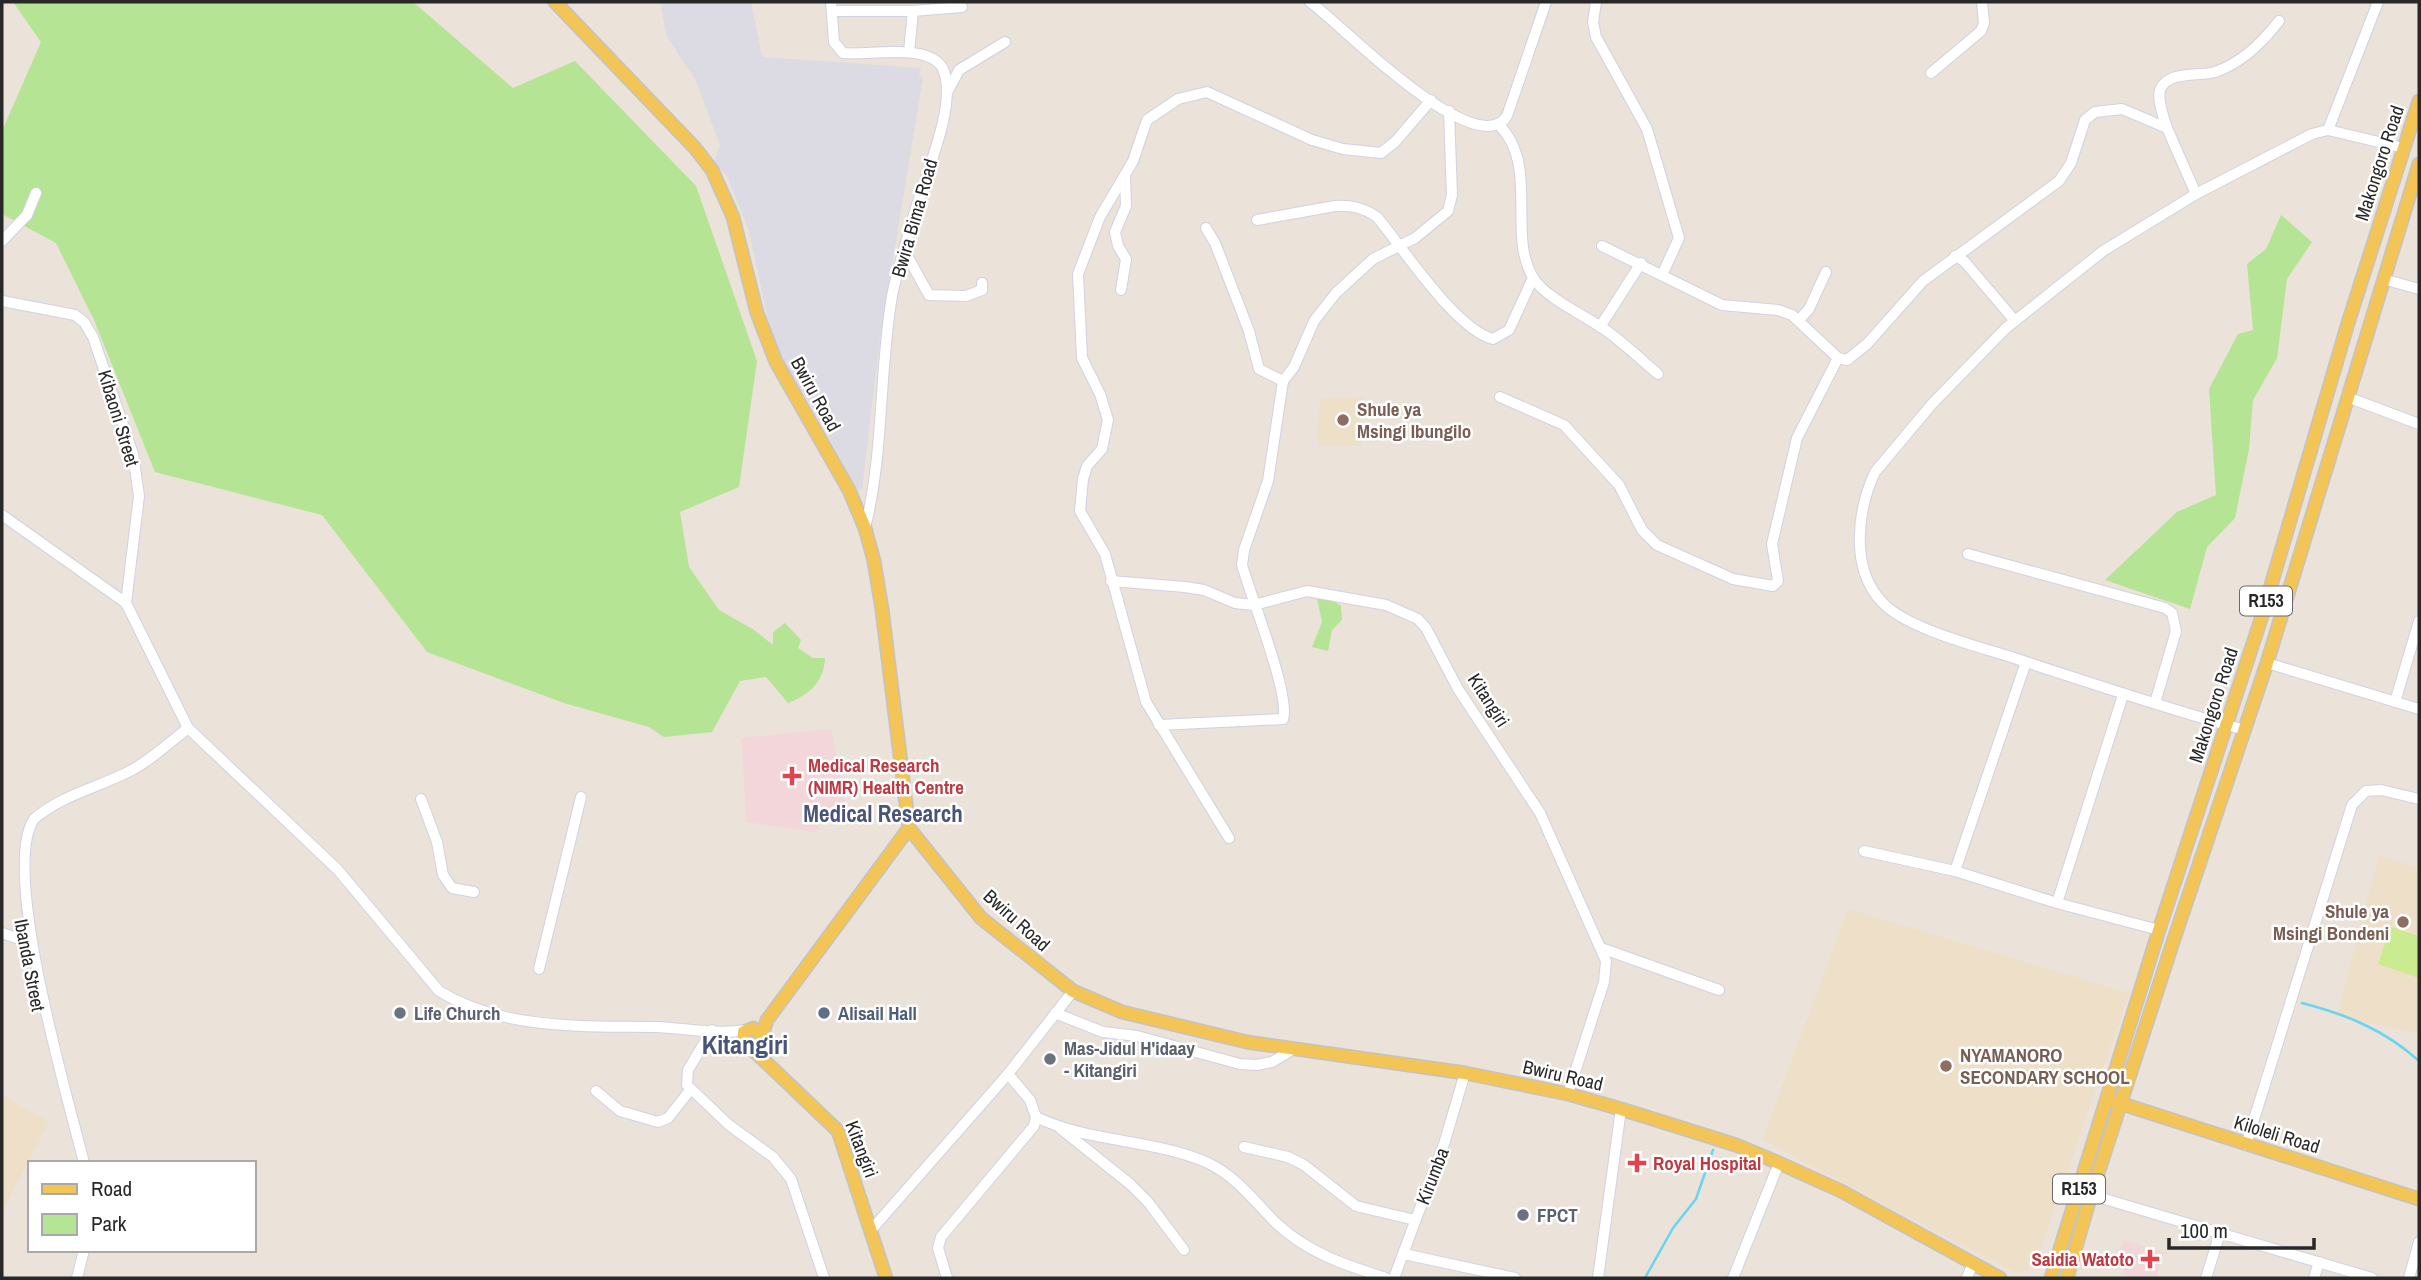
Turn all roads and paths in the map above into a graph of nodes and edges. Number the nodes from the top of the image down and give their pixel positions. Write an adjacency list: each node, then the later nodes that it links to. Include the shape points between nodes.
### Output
1 (555, 2): 52 (main road, Bwiru Road, via 712,170 733,217 757,313 776,362 849,490)
2 (1546, 2): 18 (street)
3 (1596, 2): 35 (street, via 1596,37 1647,129 1679,238)
4 (1982, 2): 13 (street, via 1981,31)
5 (2378, 2): 20 (street)
6 (1314, 3): 15 (street, via 1376,61)
7 (831, 6): 9 (street); 12 (street, via 834,42 842,53)
8 (962, 7): 9 (street)
9 (913, 11): 12 (street)
10 (2279, 21): 19 (street, via 2243,59 2216,72 2167,81 2160,97)
11 (1005, 42): 14 (street, via 959,69)
12 (909, 52): 14 (street, via 927,55 938,63)
13 (1931, 73)
14 (948, 91): 31 (street, Bwira Bima Road)
15 (1431, 100): 17 (street); 23 (street, via 1381,153 1327,145 1215,95 1191,94 1147,120)
16 (2419, 101): 21 (main road, Makongoro Road / R153)
17 (1449, 111): 18 (street, via 1480,127); 29 (street, via 1452,195 1448,211 1415,238)
18 (1500, 125): 36 (street, via 1518,157 1527,259)
19 (2167, 128): 25 (street); 32 (street, via 2132,111 2109,108 2095,112 2085,120 2071,163 2059,181)
20 (2328, 130): 21 (street); 25 (street)
21 (2404, 148): 65 (main road, Makongoro Road / R153)
22 (2419, 164): 37 (main road, Makongoro Road / R153)
23 (1125, 176): 40 (street, via 1126,206 1115,232 1126,259); 54 (street, via 1100,217 1078,274 1082,358 1108,420 1101,449 1087,466 1079,504 1100,542)
24 (36, 193): 28 (street, via 27,215)
25 (2196, 194): 43 (street, via 2104,251)
26 (1257, 220): 29 (street, via 1349,205 1377,217)
27 (1206, 228): 47 (street, via 1246,324 1259,369)
28 (2, 241)
29 (1399, 244): 36 (street, via 1450,307 1493,339 1509,330); 47 (street, via 1373,259 1336,293 1314,321)
30 (1602, 246): 33 (street)
31 (904, 250): 38 (street, via 929,295 975,295); 52 (street, Bwira Bima Road, via 892,294)
32 (1955, 256): 43 (street); 45 (street, via 1923,281 1856,356)
33 (1641, 263): 35 (street); 44 (street)
34 (1826, 272): 42 (street)
35 (1662, 275): 42 (street, via 1722,305 1778,310)
36 (1533, 278): 44 (street)
37 (2383, 279): 39 (street); 49 (main road, Makongoro Road / R153)
38 (982, 283)
39 (2419, 289)
40 (1121, 290)
41 (2, 301): 55 (street, Kibaoni Street, via 75,315 93,337 125,428 139,496)
42 (1799, 320): 45 (street)
43 (2015, 321): 58 (street, via 1932,404 1875,472 1866,500 1860,554 1874,593 1893,612)
44 (1600, 327): 46 (street)
45 (1838, 358): 48 (street, via 1797,438 1772,544 1778,581 1773,586 1733,579 1657,545 1642,530 1619,485 1564,425)
46 (1658, 374)
47 (1283, 381): 56 (street, via 1270,472 1242,565)
48 (1500, 397)
49 (2347, 397): 50 (street); 59 (main road, Makongoro Road / R153)
50 (2419, 424)
51 (2, 515): 55 (street)
52 (865, 528): 71 (main road, Bwiru Road, via 882,609)
53 (1968, 554): 62 (street, via 2172,613 2176,631)
54 (1111, 581): 56 (street, Kitangiri, via 1204,590 1235,603); 64 (street, via 1136,675)
55 (126, 603): 66 (street)
56 (1254, 605): 64 (street, via 1275,666 1285,708 1283,719); 80 (street, Kitangiri, via 1307,592 1386,605 1418,619 1464,699 1540,813)
57 (2419, 621): 61 (street)
58 (2026, 662): 60 (street); 74 (street)
59 (2267, 663): 61 (street); 67 (main road, Makongoro Road / R153)
60 (2123, 695): 62 (street); 76 (street)
61 (2395, 702): 63 (street)
62 (2155, 703): 65 (street)
63 (2419, 709)
64 (1159, 725): 72 (street)
65 (2227, 725): 67 (street); 77 (main road, Makongoro Road / R153)
66 (188, 728): 79 (street, Ibanda Street, via 129,771 58,801 31,822 20,848 16,886); 85 (street, via 305,836 420,972 460,1004 567,1027)
67 (2245, 730): 94 (main road, Makongoro Road / R153)
68 (581, 797): 81 (street)
69 (421, 799): 75 (street, via 443,875 452,888)
70 (2419, 799): 98 (street, via 2366,791 2352,805)
71 (909, 828): 83 (main road, Bwiru Road, via 981,918); 86 (main road)
72 (1229, 838)
73 (1864, 850): 74 (street)
74 (1955, 871): 76 (street)
75 (474, 892)
76 (2057, 903): 77 (street)
77 (2159, 930): 93 (main road, Makongoro Road / R153)
78 (2, 933): 79 (street)
79 (22, 940): 100 (street, Ibanda Street, via 37,1009)
80 (1601, 948): 82 (street); 92 (street, Kitangiri, via 1606,961 1604,982)
81 (539, 969)
82 (1719, 990)
83 (1073, 991): 84 (street); 87 (main road, Bwiru Road, via 1122,1012)
84 (1055, 1013): 87 (street, via 1103,1032 1137,1036 1240,1064 1272,1062); 89 (street)
85 (712, 1030): 86 (street); 90 (street, via 688,1070 686,1081)
86 (752, 1037): 105 (main road, Kitangiri, via 764,1059 838,1130)
87 (1292, 1050): 88 (main road, Bwiru Road)
88 (1465, 1073): 92 (main road, Bwiru Road); 104 (street, Kirumba)
89 (1008, 1074): 96 (street, via 1030,1100); 105 (street)
90 (691, 1089): 91 (street, via 668,1118 658,1122 620,1111); 115 (street, via 773,1157 791,1179)
91 (596, 1091)
92 (1568, 1094): 95 (main road, Bwiru Road)
93 (2107, 1099): 94 (main road, Kiloleli Road); 113 (main road, Makongoro Road / R153)
94 (2123, 1105): 98 (main road, Kiloleli Road); 102 (main road, Makongoro Road / R153)
95 (1621, 1108): 101 (main road, Bwiru Road); 121 (street)
96 (1036, 1118): 97 (street); 117 (street, via 941,1237 938,1248)
97 (1054, 1123): 108 (street, via 1130,1184); 118 (street, via 1207,1163 1244,1187 1302,1244 1333,1261)
98 (2246, 1145): 103 (main road, Kiloleli Road)
99 (1244, 1147): 104 (street, via 1304,1165 1356,1206)
100 (83, 1161)
101 (1779, 1163): 112 (main road, Bwiru Road, via 1841,1191); 122 (street)
102 (2091, 1195): 106 (street); 125 (main road, Makongoro Road / R153)
103 (2419, 1199)
104 (1415, 1220): 110 (street, Kirumba)
105 (872, 1229): 116 (main road, Kitangiri)
106 (2220, 1233): 111 (street); 126 (street)
107 (2419, 1242): 129 (street)
108 (1184, 1250)
109 (84, 1252): 114 (street)
110 (1404, 1254): 119 (street, Kirumba); 120 (street)
111 (2319, 1262): 127 (street); 128 (street)
112 (1972, 1265): 123 (street); 124 (main road, Bwiru Road)
113 (2050, 1276)
114 (77, 1278)
115 (824, 1278)
116 (886, 1278)
117 (947, 1278)
118 (1386, 1278)
119 (1394, 1278)
120 (1515, 1278)
121 (1598, 1278)
122 (1733, 1278)
123 (1967, 1278)
124 (2000, 1278)
125 (2067, 1278)
126 (2206, 1278)
127 (2314, 1278)
128 (2372, 1278)
129 (2409, 1278)

